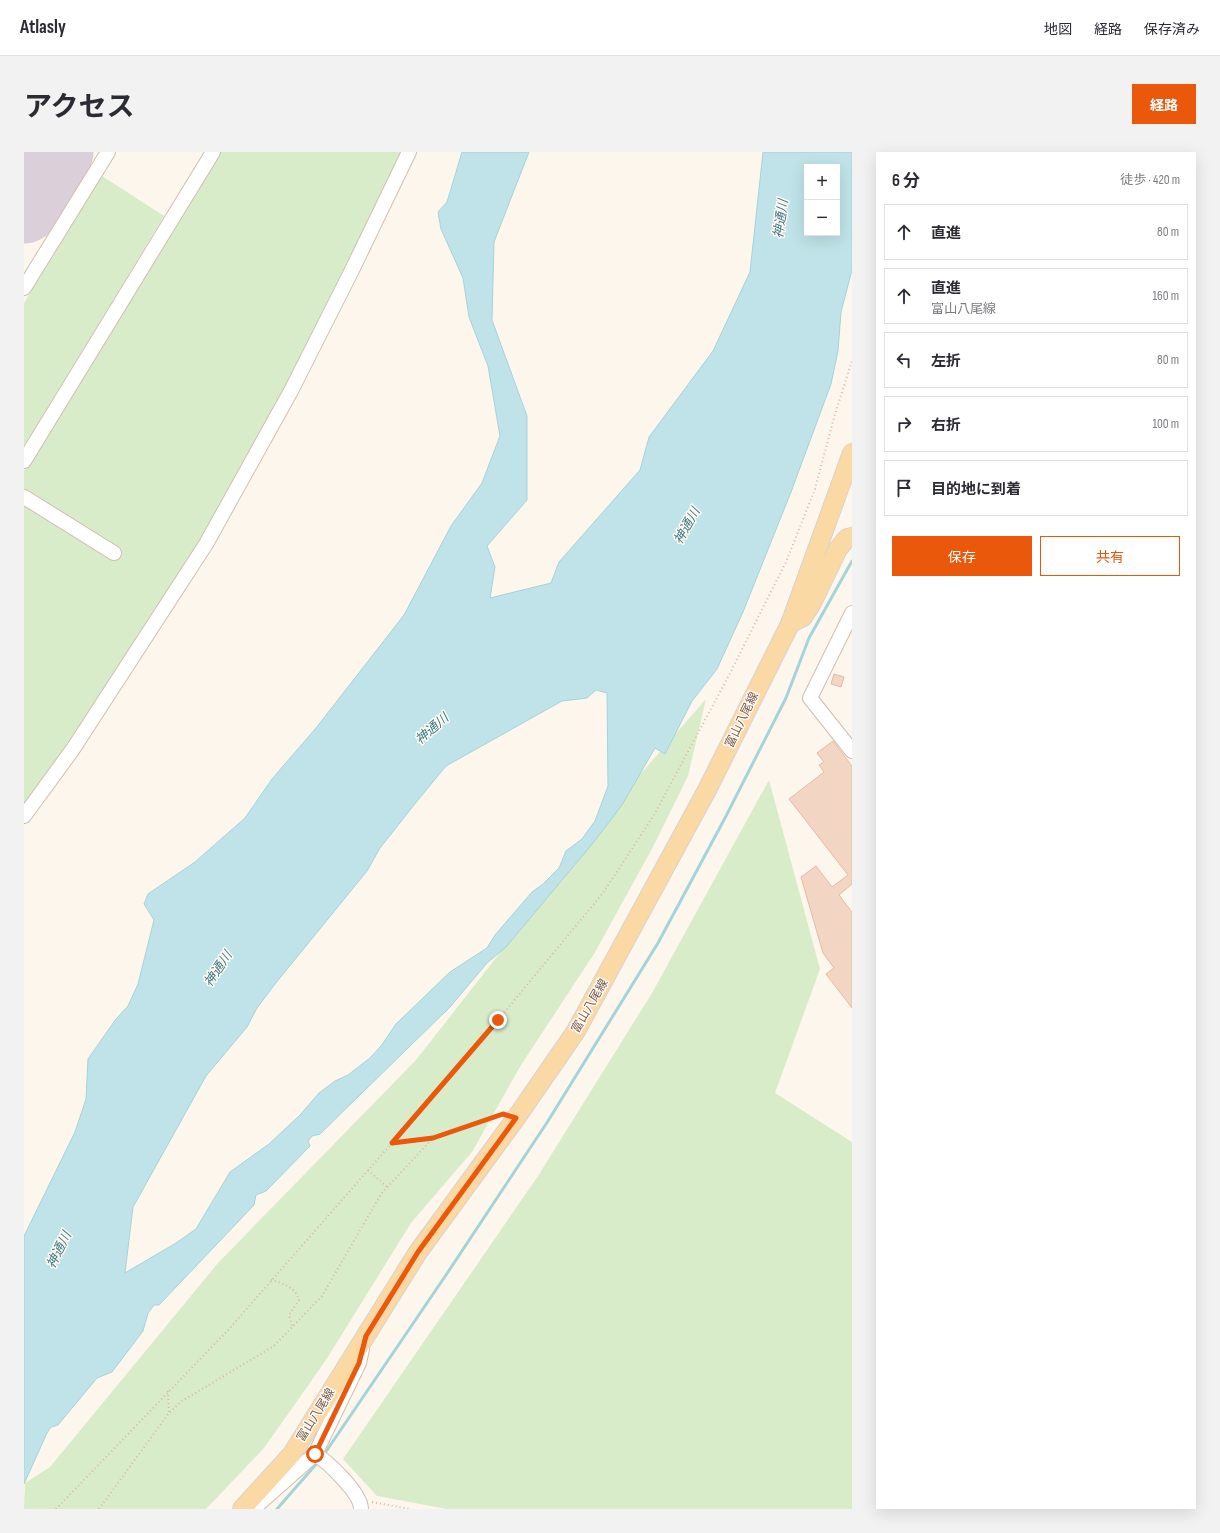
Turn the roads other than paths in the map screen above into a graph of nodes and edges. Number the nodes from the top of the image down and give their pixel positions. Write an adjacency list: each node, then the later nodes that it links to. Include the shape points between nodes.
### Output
1 (108, 152): 4 (street)
2 (212, 152): 6 (street)
3 (409, 152): 13 (street, via 292,390 206,544 73,749)
4 (24, 288)
5 (852, 454): 11 (main road, 富山八尾線)
6 (24, 460)
7 (24, 497): 9 (street)
8 (852, 537): 11 (main road, via 847,538 838,549 803,617)
9 (114, 553)
10 (852, 613): 12 (street, via 810,698)
11 (790, 624): 14 (main road, 富山八尾線, via 707,790 576,1031 418,1252)
12 (852, 751)
13 (24, 816)
14 (366, 1336): 15 (street, via 359,1363); 17 (main road, 富山八尾線, via 292,1454)
15 (315, 1454): 16 (street, via 326,1460); 18 (street)
16 (359, 1504)
17 (242, 1509)
18 (253, 1509)

